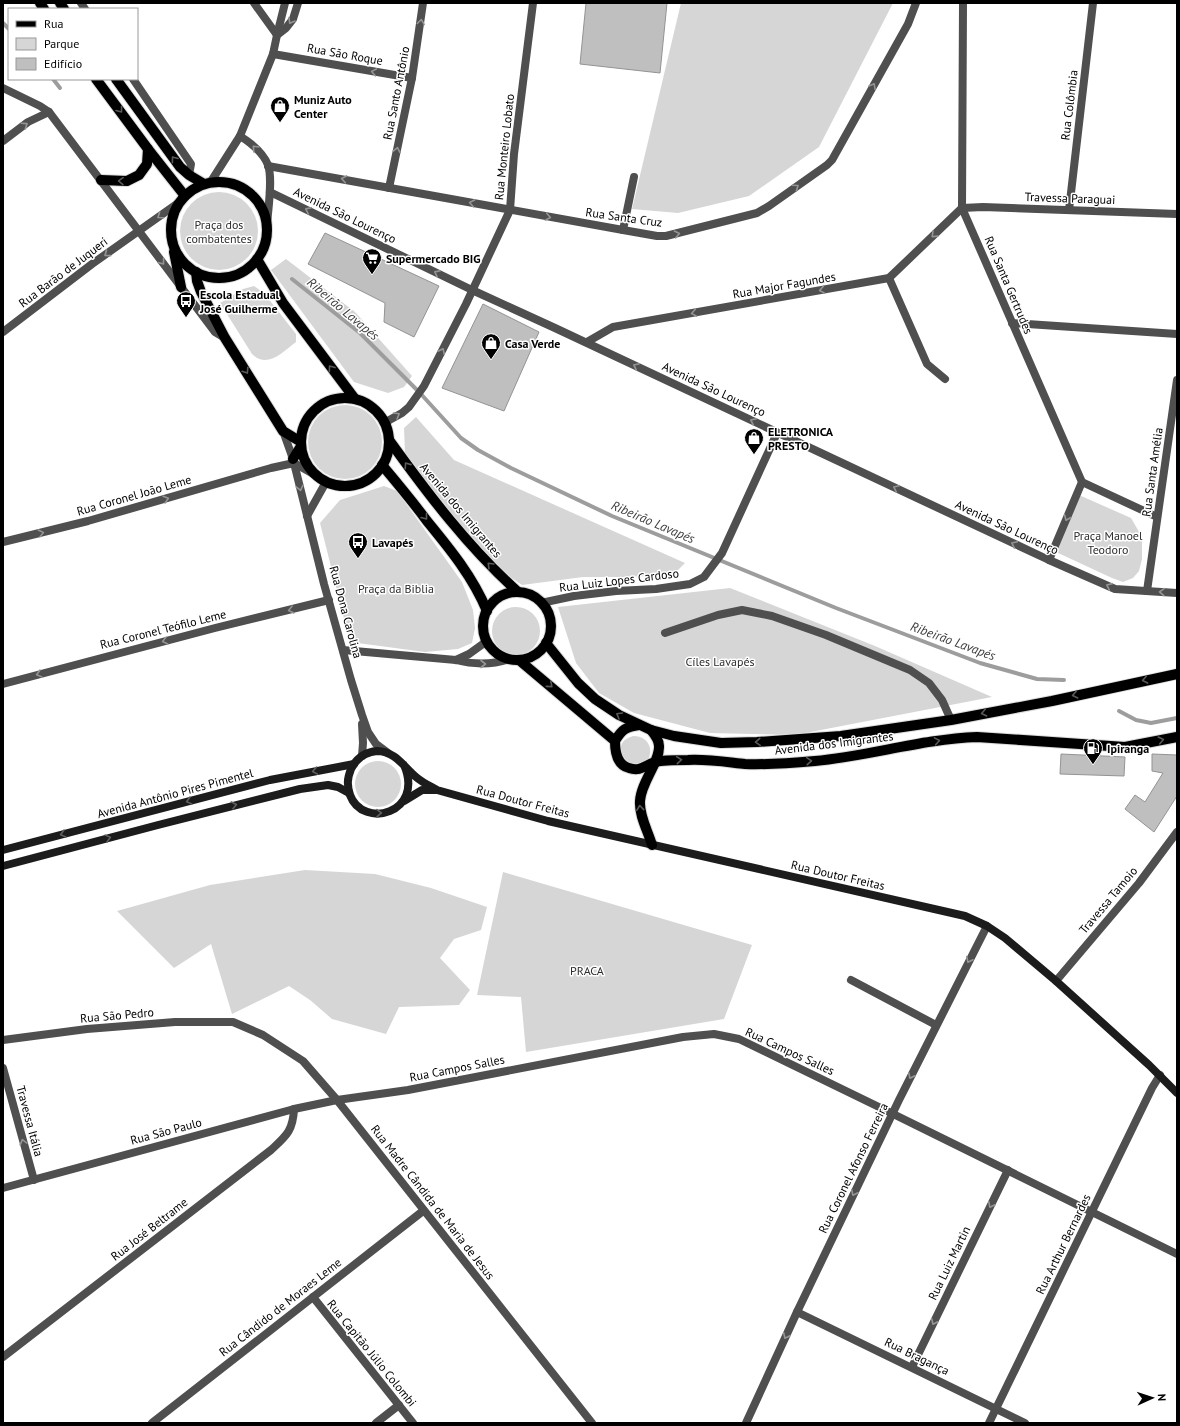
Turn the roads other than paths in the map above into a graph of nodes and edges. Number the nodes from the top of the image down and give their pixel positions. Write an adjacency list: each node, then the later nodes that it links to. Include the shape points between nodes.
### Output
1 (254, 3): 9 (street)
2 (285, 3): 9 (street)
3 (298, 3): 9 (street, one-way to 9, via 293,19)
4 (423, 3): 11 (street, Rua Santo Antônio, one-way to 4)
5 (533, 3): 29 (street, Rua Monteiro Lobato, via 514,154)
6 (916, 3): 33 (street, Rua Santa Cruz, one-way to 6, via 666,236 757,213 827,165 908,24)
7 (963, 3): 28 (street, Rua Santa Gertrudes)
8 (1093, 3): 30 (street, Rua Colômbia)
9 (277, 35): 10 (street)
10 (273, 54): 11 (street, Rua São Roque, one-way to 10); 17 (street)
11 (412, 78): 25 (street, Rua Santo Antônio, one-way to 11)
12 (97, 80): 19 (main road, one-way to 19)
13 (117, 80): 21 (main road, one-way to 13)
14 (134, 80): 21 (street, via 192,164)
15 (3, 88): 16 (street)
16 (49, 112): 18 (street, one-way to 16, via 28,122); 23 (street, Rua Dona Carolina)
17 (240, 136): 20 (street, one-way to 17, via 259,152); 24 (street)
18 (3, 141)
19 (148, 149): 23 (main road, one-way to 23, via 147,164 139,175 127,181); 27 (main road)
20 (268, 166): 25 (street, Rua Santa Cruz, one-way to 20); 26 (street)
21 (189, 176): 24 (main road)
22 (634, 177): 33 (street)
23 (101, 180): 34 (street, Rua Dona Carolina)
24 (207, 184): 27 (main road, via 191,191); 32 (main road, via 218,182 245,189 256,199)
25 (389, 188): 29 (street, Rua Santa Cruz, one-way to 25)
26 (270, 192): 32 (street); 40 (street, Avenida São Lourenço, one-way to 26)
27 (183, 198): 34 (street, one-way to 34); 35 (main road, via 173,214)
28 (962, 208): 30 (street, Travessa Paraguai); 38 (street, one-way to 38); 41 (street, Rua Santa Gertrudes)
29 (510, 210): 33 (street, Rua Santa Cruz, one-way to 33); 40 (street, Rua Monteiro Lobato)
30 (1069, 210): 31 (street, Travessa Paraguai)
31 (1177, 214)
32 (267, 225): 36 (main road, via 267,237)
33 (622, 230)
34 (139, 231): 39 (street, Rua Dona Carolina, one-way to 39); 42 (street, Rua Barão de Juqueri, one-way to 42)
35 (173, 244): 37 (main road, via 180,258); 39 (main road)
36 (257, 259): 37 (main road, via 247,269 234,276 219,278); 48 (main road, Avenida dos Imigrantes, one-way to 36, via 283,303)
37 (196, 272): 44 (main road, Rua Dona Carolina, via 201,292)
38 (889, 278): 45 (street, Rua Major Fagundes, one-way to 45, via 613,327); 46 (street, via 927,364)
39 (181, 287): 44 (street, Rua Dona Carolina, via 215,332)
40 (472, 290): 45 (street, Avenida São Lourenço); 49 (street, Rua Monteiro Lobato, one-way to 40, via 409,407 424,386)
41 (1012, 323): 43 (street); 58 (street, Rua Santa Gertrudes)
42 (3, 332)
43 (1177, 334)
44 (225, 338): 50 (main road, Rua Dona Carolina, one-way to 50)
45 (586, 342): 51 (street, Avenida São Lourenço, one-way to 45)
46 (945, 379)
47 (1177, 380): 60 (street, Rua Santa Amélia)
48 (355, 399): 49 (main road, Avenida dos Imigrantes, via 372,408); 53 (main road, Avenida dos Imigrantes, via 332,400 313,411 302,431)
49 (384, 422): 52 (main road, Avenida dos Imigrantes)
50 (283, 431): 53 (main road, Rua Dona Carolina); 54 (street, Rua Dona Carolina)
51 (778, 433): 62 (street, Avenida São Lourenço, one-way to 51); 67 (street, Rua Luiz Lopes Cardoso, via 722,553 704,577 690,584 574,596)
52 (389, 440): 55 (main road, Avenida dos Imigrantes, via 388,453); 64 (main road, Avenida dos Imigrantes, one-way to 52, via 458,531)
53 (301, 444): 54 (main road); 56 (main road, Avenida dos Imigrantes, via 306,464)
54 (293, 461): 56 (street); 59 (street, Rua Dona Carolina, one-way to 59); 61 (street, Rua Coronel João Leme, one-way to 54, via 88,521)
55 (382, 465): 57 (main road, Avenida dos Imigrantes, via 364,482 351,486); 68 (main road, one-way to 68, via 452,552 480,594)
56 (316, 476): 57 (main road, Avenida dos Imigrantes)
57 (326, 482): 59 (street)
58 (1082, 482): 60 (street); 62 (street, one-way to 62)
59 (307, 516): 66 (street, Rua Dona Carolina)
60 (1158, 516): 63 (street, Rua Santa Amélia)
61 (3, 542)
62 (1049, 560): 63 (street, Avenida São Lourenço, one-way to 62, via 1115,589)
63 (1147, 591): 65 (street, Avenida São Lourenço, one-way to 63)
64 (518, 592): 67 (main road, Avenida dos Imigrantes, via 531,595); 68 (main road, via 499,598)
65 (1177, 593)
66 (329, 600): 72 (street, Rua Dona Carolina); 76 (street, Rua Coronel Teófilo Leme, one-way to 76)
67 (541, 603): 71 (main road, via 548,612 551,622)
68 (486, 611): 70 (main road, via 483,631)
69 (665, 633): 78 (street, via 718,615 742,610 772,616 910,670 929,683 942,700)
70 (487, 641): 73 (street); 74 (main road, via 492,650 500,656)
71 (546, 644): 74 (main road, via 530,658); 79 (main road, Avenida dos Imigrantes, one-way to 71, via 594,700)
72 (343, 650): 73 (street); 77 (street, Rua Dona Carolina)
73 (456, 660): 74 (street, one-way to 74, via 487,665)
74 (514, 660): 82 (main road, one-way to 82)
75 (1177, 674): 78 (main road, Avenida dos Imigrantes, one-way to 78)
76 (3, 684)
77 (362, 715): 83 (street, Rua Dona Carolina, via 376,744); 84 (street, Rua Dona Carolina)
78 (951, 720): 80 (main road, Avenida dos Imigrantes, one-way to 80, via 841,736 757,742 721,743)
79 (640, 725): 80 (main road, Avenida dos Imigrantes); 82 (main road, via 629,726 620,732)
80 (651, 730): 85 (main road, via 659,745)
81 (1177, 737): 85 (main road, Avenida dos Imigrantes, one-way to 81, via 687,760 772,764 817,761 955,738 977,737 1125,747)
82 (615, 741): 85 (main road, Avenida dos Imigrantes, via 615,752 619,762 628,768 646,767)
83 (388, 753): 84 (main road, via 377,751); 87 (main road)
84 (362, 756): 86 (main road)
85 (654, 762): 92 (main road, one-way to 85, via 640,813 640,802 641,791)
86 (354, 764): 89 (main road, via 347,778); 93 (main road, Avenida Antônio Pires Pimentel, one-way to 93, via 270,780)
87 (404, 765): 88 (main road, Rua Doutor Freitas, via 419,780); 90 (main road, via 409,785)
88 (437, 790): 90 (main road, Rua Doutor Freitas, via 422,790); 92 (main road, Rua Doutor Freitas, via 548,821)
89 (349, 793): 90 (main road, one-way to 90, via 360,808 373,814 384,814 396,809); 94 (main road, one-way to 89, via 300,789 328,785)
90 (403, 801)
91 (1177, 832): 97 (street, Travessa Tamoio, via 1139,883)
92 (652, 845): 95 (main road, Rua Doutor Freitas, via 965,916)
93 (3, 850)
94 (3, 866)
95 (987, 926): 97 (main road, Rua Doutor Freitas); 99 (street, Rua Coronel Afonso Ferreira, one-way to 99)
96 (851, 980): 99 (street)
97 (1056, 981): 102 (main road, Rua Doutor Freitas)
98 (233, 1022): 100 (street, Rua São Pedro, via 175,1022 87,1029); 104 (street, Rua Madre Cândida de Maria de Jesus, via 263,1035 303,1061)
99 (936, 1025): 106 (street, Rua Coronel Afonso Ferreira, one-way to 106)
100 (3, 1040)
101 (3, 1068): 108 (street, Travessa Itália, one-way to 101)
102 (1160, 1075): 103 (main road, Rua Doutor Freitas); 111 (street, Rua Arthur Bernardes)
103 (1177, 1093)
104 (337, 1100): 105 (street, Rua São Paulo); 106 (street, Rua Campos Salles, via 408,1090 682,1037 714,1034 739,1039); 110 (street, Rua Madre Cândida de Maria de Jesus)
105 (294, 1109): 108 (street, Rua São Paulo); 115 (street, Rua José Beltrame, via 294,1122 286,1137 271,1150)
106 (893, 1114): 107 (street, Rua Campos Salles); 114 (street, Rua Coronel Afonso Ferreira, one-way to 114)
107 (1008, 1170): 111 (street, Rua Campos Salles); 116 (street, Rua Luiz Martin, one-way to 116)
108 (34, 1180): 109 (street, Rua São Paulo)
109 (3, 1188)
110 (423, 1211): 113 (street, Rua Cândido de Moraes Leme); 122 (street, Rua Madre Cândida de Maria de Jesus)
111 (1092, 1212): 112 (street, Rua Campos Salles); 118 (street, Rua Arthur Bernardes)
112 (1177, 1254)
113 (313, 1297): 117 (street, Rua Capitão Júlio Colombi); 119 (street, Rua Cândido de Moraes Leme)
114 (798, 1312): 116 (street, Rua Bragança); 123 (street, Rua Coronel Afonso Ferreira, one-way to 123)
115 (3, 1357)
116 (912, 1367): 118 (street, Rua Bragança)
117 (399, 1405): 120 (street); 121 (street, Rua Capitão Júlio Colombi)
118 (996, 1409): 124 (street, Rua Arthur Bernardes); 125 (street, Rua Bragança)
119 (152, 1423)
120 (376, 1423)
121 (413, 1423)
122 (592, 1423)
123 (746, 1423)
124 (989, 1423)
125 (1025, 1423)

